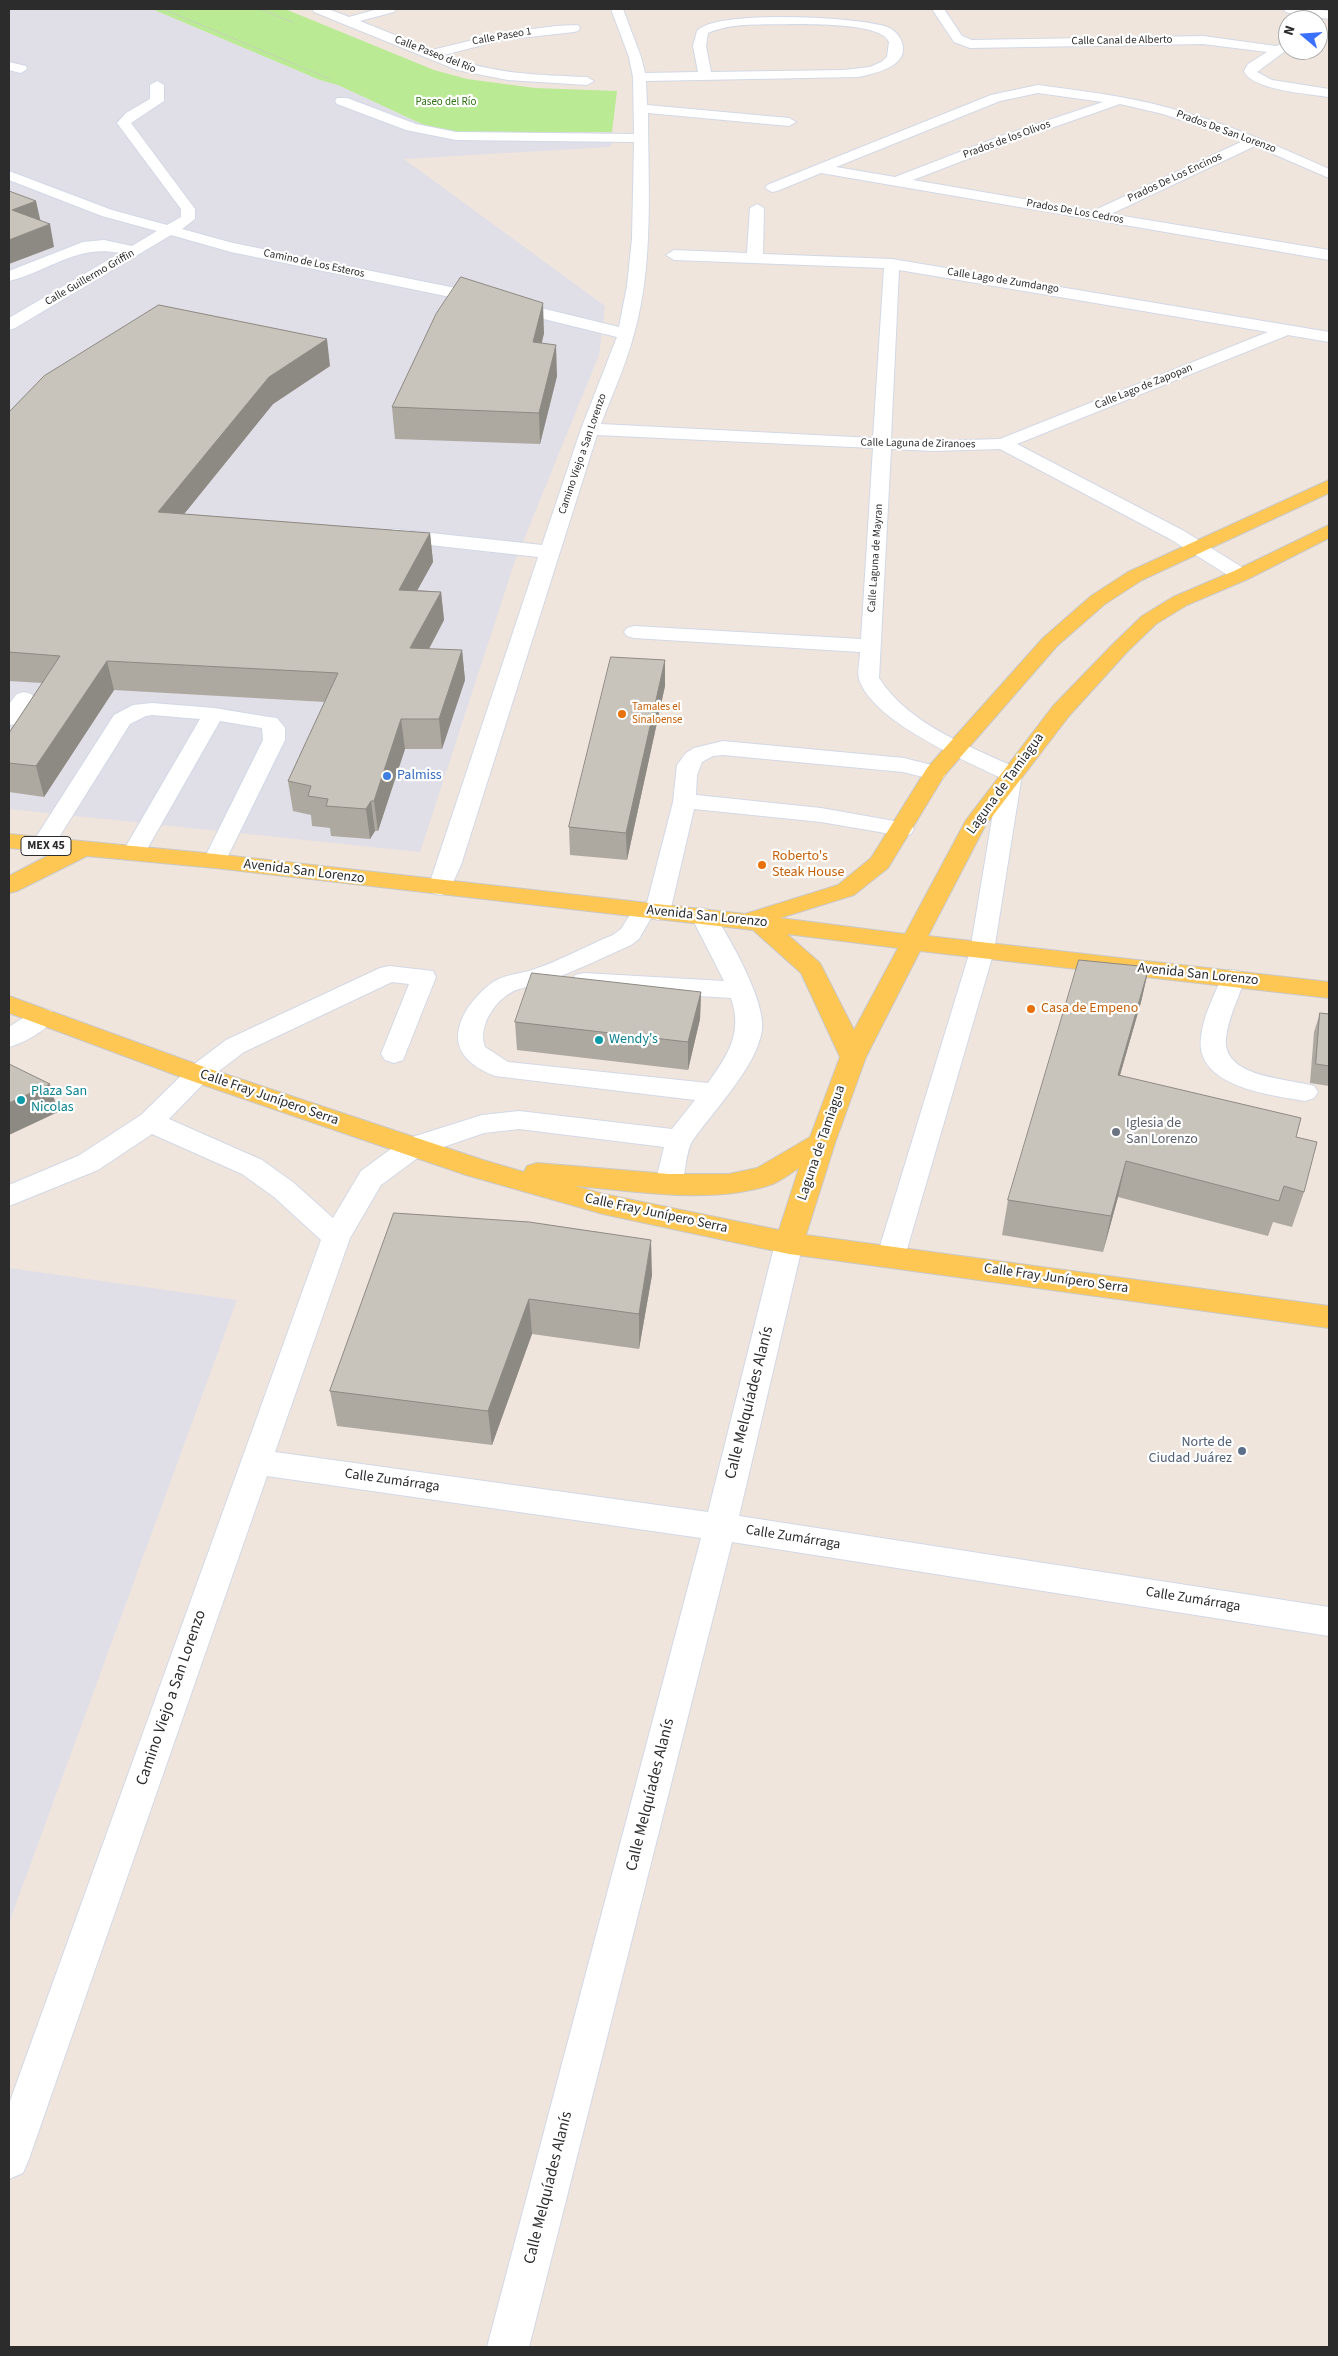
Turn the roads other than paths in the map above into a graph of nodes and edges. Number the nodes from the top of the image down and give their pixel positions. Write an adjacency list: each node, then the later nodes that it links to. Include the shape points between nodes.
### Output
1 (318, 9): 5 (street, Calle Paseo del Río)
2 (390, 9): 5 (street)
3 (617, 9): 11 (street, Camino Viejo a San Lorenzo)
4 (938, 9): 7 (street, Calle Canal de Alberto, via 958,39 983,45 1203,40)
5 (348, 21): 9 (street, Calle Paseo del Río)
6 (574, 28): 9 (street, Calle Paseo 1, via 505,35)
7 (1278, 46)
8 (1278, 51): 14 (street, via 1253,67 1251,74 1262,80)
9 (431, 55): 12 (street, Calle Paseo del Río, via 462,67 503,76)
10 (705, 76): 10 (street, via 868,72 890,63 897,49 891,34 864,24 795,21 724,23 710,26 701,33); 11 (street)
11 (639, 77): 17 (street, Camino Viejo a San Lorenzo)
12 (587, 81)
13 (157, 86): 28 (street, Calle Guillermo Griffin, via 157,102 124,123 188,209 188,219)
14 (1329, 93)
15 (1119, 100): 20 (street, Prados De San Lorenzo, via 1166,111); 21 (street, Prados De San Lorenzo, via 1052,90 1018,92); 24 (street, Prados de los Olivos)
16 (342, 101): 19 (street, via 399,125 436,134)
17 (641, 108): 18 (street); 19 (street, Camino Viejo a San Lorenzo)
18 (789, 122)
19 (640, 138): 37 (street, Camino Viejo a San Lorenzo, via 640,238 636,286)
20 (1255, 141): 22 (street, Prados De San Lorenzo); 27 (street, Prados De Los Encinos)
21 (820, 169): 24 (street, Prados De Los Cedros); 25 (street, Prados De San Lorenzo)
22 (1329, 174)
23 (9, 175): 28 (street, Camino de Los Esteros, via 107,213)
24 (896, 182): 27 (street, Prados De Los Cedros)
25 (772, 188)
26 (757, 208): 32 (street)
27 (1096, 215): 31 (street, Prados De Los Cedros)
28 (171, 231): 29 (street, Calle Guillermo Griffin); 37 (street, Camino de Los Esteros, via 231,247 475,297)
29 (137, 251): 34 (street, via 104,245 83,247); 35 (street, Calle Guillermo Griffin)
30 (674, 255): 32 (street, Calle Lago de Zumdango)
31 (1329, 255)
32 (755, 257): 33 (street, Calle Lago de Zumdango)
33 (892, 264): 36 (street, Calle Lago de Zumdango); 40 (street, Calle Laguna de Mayran)
34 (9, 276)
35 (9, 325)
36 (1286, 330): 38 (street, Calle Lago de Zumdango); 41 (street, Calle Lago de Zapopan)
37 (626, 334): 39 (street, Camino Viejo a San Lorenzo)
38 (1329, 337)
39 (590, 429): 40 (street, Calle Laguna de Ziranoes); 46 (street, Camino Viejo a San Lorenzo)
40 (884, 444): 41 (street, Calle Laguna de Ziranoes); 49 (street, Calle Laguna de Mayran)
41 (1003, 444): 45 (street, Calle Laguna de Ziranoes)
42 (1329, 486): 45 (main road)
43 (1329, 531): 47 (main road, Laguna de Tamiagua)
44 (378, 534): 46 (street)
45 (1196, 547): 47 (street, Calle Laguna de Ziranoes); 53 (main road, via 1135,576 1098,600 1050,642)
46 (549, 552): 64 (street, Camino Viejo a San Lorenzo)
47 (1241, 575): 55 (main road, Laguna de Tamiagua, via 1180,601 1149,620 1061,711)
48 (634, 632): 49 (street)
49 (870, 646): 53 (street, Calle Laguna de Mayran, via 869,678 874,690 889,705)
50 (24, 698): 52 (street)
51 (214, 714): 59 (street, via 152,709 141,710 122,720); 61 (street); 62 (street, via 269,723 276,733)
52 (9, 720)
53 (958, 748): 54 (main road); 55 (street, Calle Laguna de Mayran)
54 (935, 773): 56 (street, via 904,765 723,748 709,750 691,761); 57 (main road)
55 (1011, 774): 68 (main road, Laguna de Tamiagua, via 974,825); 69 (street)
56 (684, 801): 57 (street, via 774,809); 65 (street, via 661,888)
57 (902, 829): 67 (main road, via 880,863 846,890)
58 (9, 841): 59 (main road, MEX 45)
59 (42, 845): 60 (main road, MEX 45)
60 (84, 849): 61 (main road, Avenida San Lorenzo / MEX 45); 63 (main road)
61 (134, 853): 62 (main road, Avenida San Lorenzo / MEX 45)
62 (214, 861): 64 (main road, Avenida San Lorenzo / MEX 45)
63 (9, 886)
64 (440, 888): 65 (main road, Avenida San Lorenzo / MEX 45)
65 (651, 911): 66 (main road, Avenida San Lorenzo / MEX 45); 70 (street, via 622,940)
66 (703, 916): 67 (main road, Avenida San Lorenzo / MEX 45); 72 (street)
67 (752, 922): 68 (main road, Avenida San Lorenzo / MEX 45); 78 (main road, via 811,969)
68 (913, 942): 69 (main road, Avenida San Lorenzo / MEX 45); 78 (main road, Laguna de Tamiagua)
69 (982, 951): 71 (main road, Avenida San Lorenzo / MEX 45); 91 (street)
70 (535, 978): 72 (street); 81 (street, via 508,984 488,998 476,1014 470,1039 472,1049 482,1060 504,1070)
71 (1233, 978): 73 (main road, Avenida San Lorenzo / MEX 45); 80 (street, via 1213,1043 1219,1064 1253,1081)
72 (740, 990): 81 (street, via 749,1029 741,1054)
73 (1329, 990)
74 (9, 1004): 75 (main road, Calle Fray Junípero Serra)
75 (43, 1017): 76 (street); 79 (main road, Calle Fray Junípero Serra)
76 (9, 1038)
77 (394, 1054): 79 (street, via 424,977 390,974 235,1046)
78 (853, 1057): 84 (main road, Laguna de Tamiagua)
79 (198, 1074): 82 (street); 85 (main road, Calle Fray Junípero Serra)
80 (1305, 1092)
81 (713, 1093): 83 (street)
82 (150, 1122): 88 (street, via 88,1163); 89 (street, via 252,1167 284,1190)
83 (679, 1139): 85 (street, Camino Viejo a San Lorenzo, via 519,1120 482,1124); 87 (street)
84 (821, 1143): 87 (main road, via 765,1176 729,1184); 90 (main road, Laguna de Tamiagua)
85 (413, 1147): 86 (main road, Calle Fray Junípero Serra); 89 (street, Camino Viejo a San Lorenzo, via 371,1178)
86 (476, 1168): 87 (main road); 90 (main road, Calle Fray Junípero Serra, via 603,1204)
87 (668, 1184)
88 (9, 1196)
89 (336, 1237): 93 (street, Camino Viejo a San Lorenzo)
90 (789, 1242): 91 (main road, Calle Fray Junípero Serra); 94 (street, Calle Melquíades Alanís)
91 (891, 1256): 92 (main road, Calle Fray Junípero Serra)
92 (1329, 1317)
93 (256, 1462): 94 (street, Calle Zumárraga); 96 (street, Camino Viejo a San Lorenzo)
94 (720, 1527): 95 (street, Calle Zumárraga); 97 (street, Calle Melquíades Alanís)
95 (1329, 1622)
96 (9, 2159)
97 (508, 2347)

